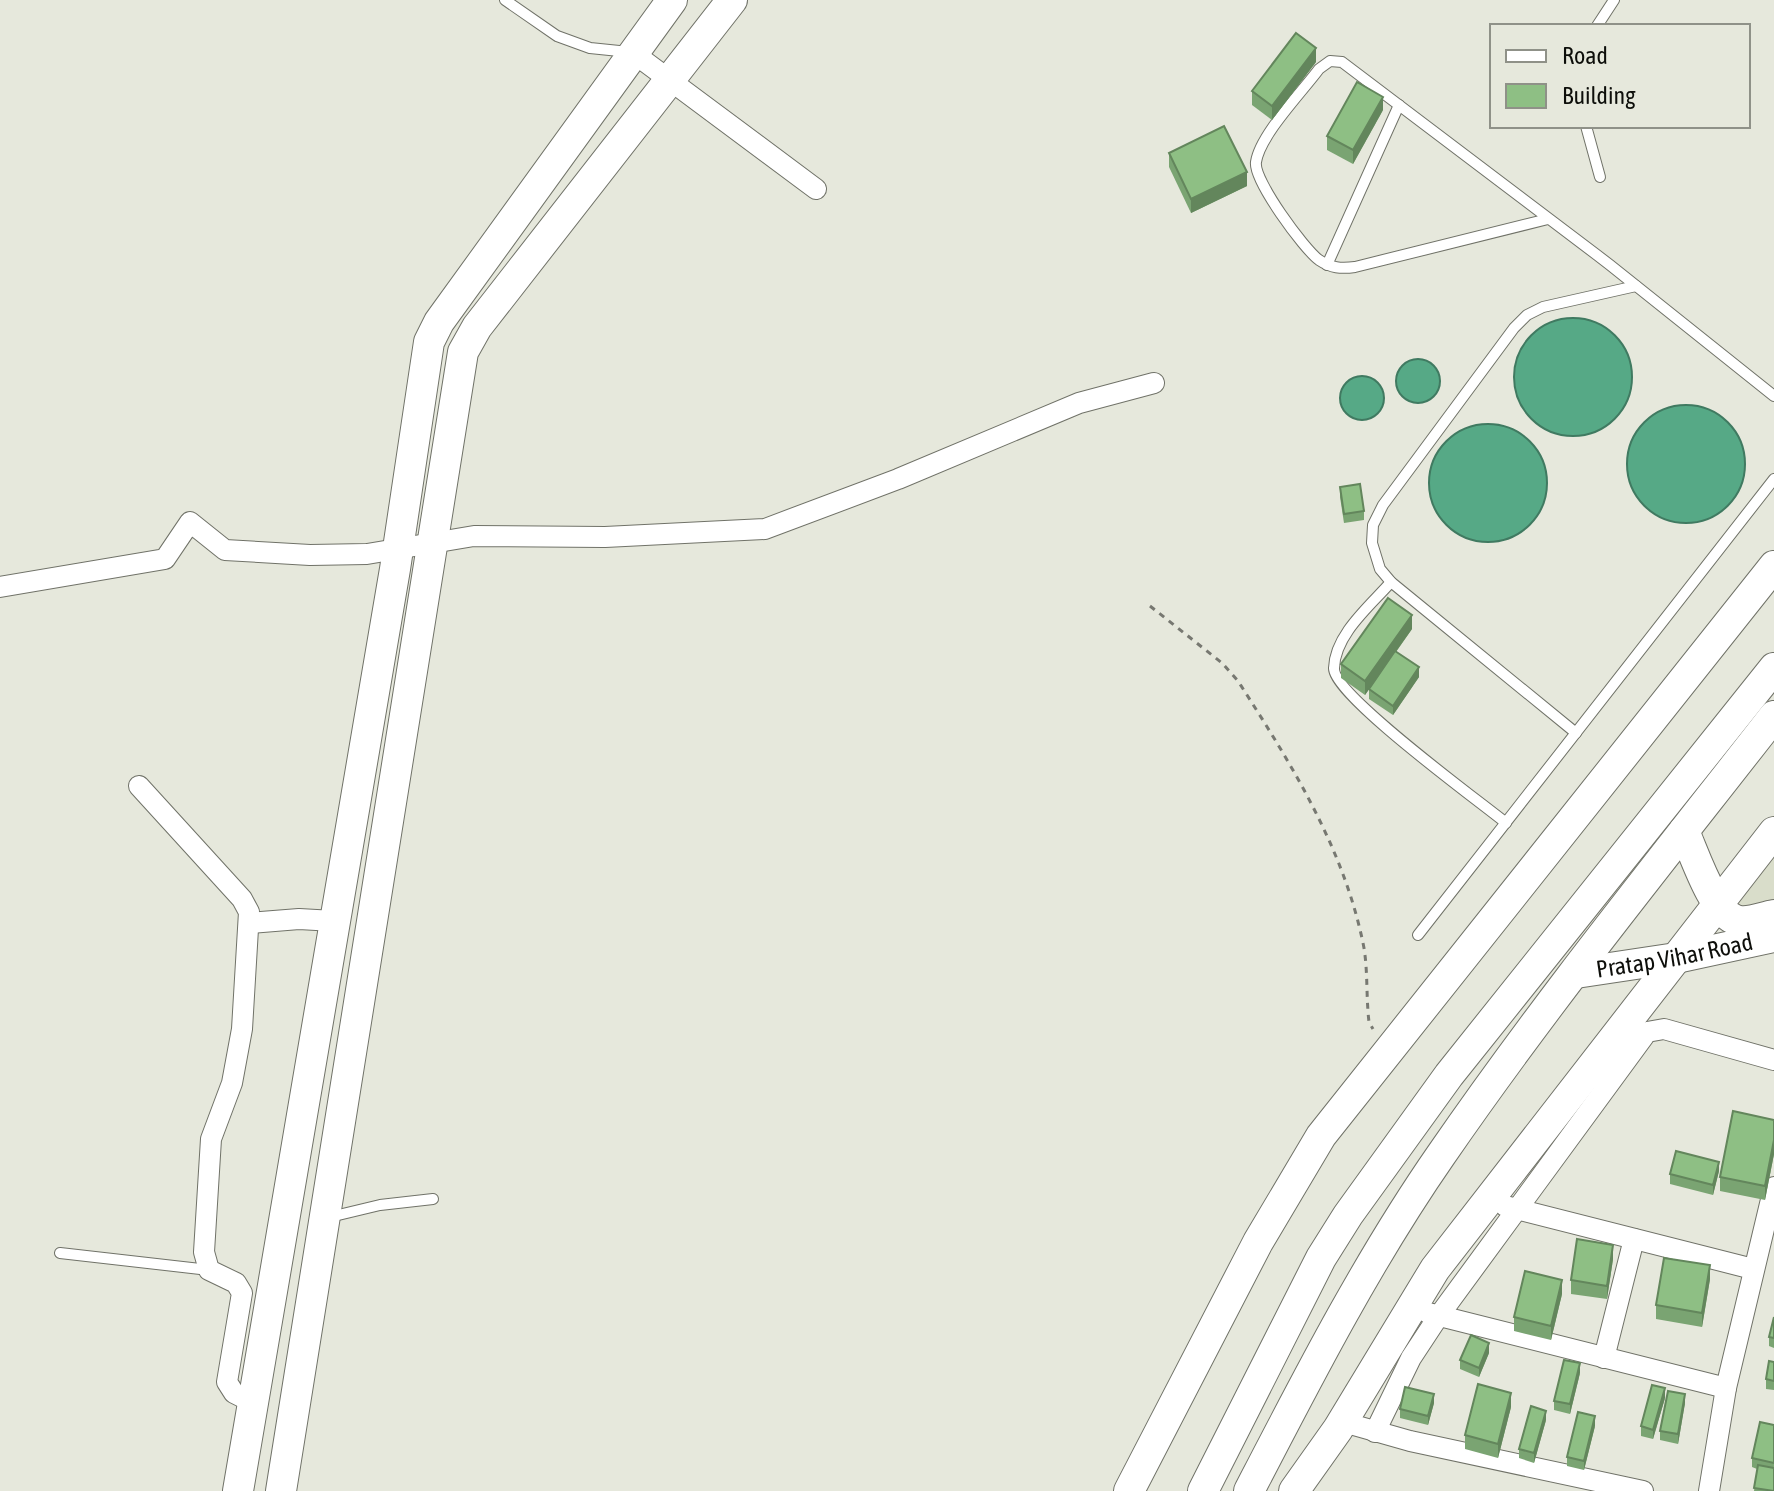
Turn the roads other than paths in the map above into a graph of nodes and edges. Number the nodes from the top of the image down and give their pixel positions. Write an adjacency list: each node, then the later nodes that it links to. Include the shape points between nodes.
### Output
1 (505, 0): 6 (lane, via 557,36 590,48)
2 (672, 0): 6 (street)
3 (732, 0): 7 (street)
4 (1614, 0): 5 (lane)
5 (1598, 24)
6 (632, 52): 7 (street); 20 (street, via 429,342)
7 (670, 79): 11 (street); 18 (street, via 469,340 459,369)
8 (1399, 105): 12 (lane); 13 (lane); 13 (lane, via 1342,62 1330,61 1257,157 1260,181 1310,252)
9 (1587, 128): 10 (lane)
10 (1600, 177)
11 (816, 189)
12 (1548, 219): 13 (lane, via 1355,267); 14 (lane)
13 (1327, 265)
14 (1636, 286): 16 (lane); 21 (lane, via 1543,307 1514,328 1373,525 1380,569)
15 (1154, 383): 18 (street, via 1079,403 765,529 605,537 474,536)
16 (1774, 396)
17 (1774, 479): 25 (lane)
18 (431, 543): 20 (street); 41 (street)
19 (1774, 566): 62 (street, via 1321,1136 1283,1197)
20 (395, 567): 22 (street, via 367,554 225,550 190,522 165,559); 32 (street)
21 (1391, 582): 25 (lane); 27 (lane, via 1342,641 1334,676 1355,701)
22 (0, 587)
23 (1774, 668): 48 (street, via 1449,1075)
24 (1774, 716): 28 (street)
25 (1576, 733): 27 (lane)
26 (139, 786): 33 (street, via 242,899)
27 (1506, 823): 34 (lane)
28 (1684, 831): 30 (street, Pratap Vihar Road); 37 (street)
29 (1774, 832): 30 (street)
30 (1716, 903): 31 (street, Pratap Vihar Road, via 1739,921); 36 (street)
31 (1774, 915)
32 (334, 921): 33 (street); 40 (street)
33 (249, 923): 52 (street, via 238,1060 211,1139 204,1252)
34 (1418, 935)
35 (1774, 937): 36 (street, Pratap Vihar Road)
36 (1676, 958): 37 (street, Pratap Vihar Road); 38 (street)
37 (1576, 973): 50 (street, via 1440,1156)
38 (1636, 1027): 39 (street, via 1664,1029); 44 (street); 45 (street)
39 (1774, 1060)
40 (298, 1132): 41 (street); 56 (street)
41 (337, 1139): 46 (street)
42 (1774, 1187): 51 (street)
43 (433, 1199): 46 (lane)
44 (1486, 1201): 45 (street); 53 (street)
45 (1516, 1208): 47 (street); 53 (street)
46 (324, 1219): 61 (street)
47 (1634, 1239): 51 (street); 54 (street)
48 (1332, 1241): 50 (street); 63 (street)
49 (60, 1253): 52 (lane)
50 (1373, 1265): 64 (street)
51 (1753, 1269): 55 (street)
52 (209, 1270): 56 (street, via 236,1283 242,1293 227,1382 234,1393)
53 (1424, 1312): 54 (street); 57 (street); 58 (street, via 1411,1358)
54 (1604, 1358): 55 (street)
55 (1726, 1388): 66 (street)
56 (252, 1402): 60 (street)
57 (1343, 1422): 58 (street); 59 (street)
58 (1375, 1432): 65 (street)
59 (1297, 1489)
60 (238, 1491)
61 (281, 1491)
62 (1129, 1491)
63 (1203, 1491)
64 (1249, 1491)
65 (1643, 1491)
66 (1709, 1491)

